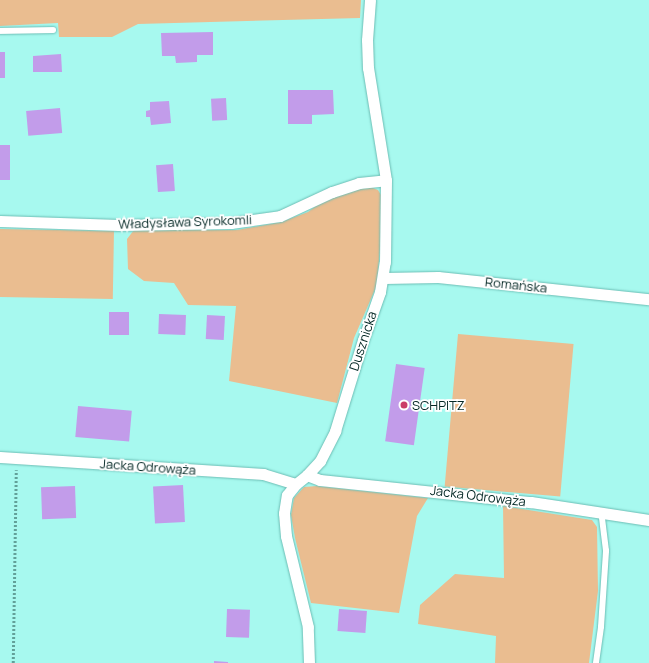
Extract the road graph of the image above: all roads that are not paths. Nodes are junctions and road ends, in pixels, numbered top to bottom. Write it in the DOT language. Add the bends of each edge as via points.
graph roads {
  1 [pos="370,0"];
  2 [pos="53,30"];
  3 [pos="0,32"];
  4 [pos="386,180"];
  5 [pos="0,221"];
  6 [pos="384,278"];
  7 [pos="649,299"];
  8 [pos="0,457"];
  9 [pos="307,475"];
  10 [pos="296,484"];
  11 [pos="601,513"];
  12 [pos="649,520"];
  13 [pos="309,663"];
  14 [pos="596,663"];
  1 -- 4 [label="street, Dusznicka" via="368,68"];
  2 -- 3 [label="lane"];
  4 -- 5 [label="street, Władysława Syrokomli" via="359,183 332,192 280,216 244,222 119,225"];
  4 -- 6 [label="street, Dusznicka"];
  6 -- 7 [label="street, Romańska" via="438,277"];
  6 -- 9 [label="street, Dusznicka" via="336,431 320,460"];
  8 -- 10 [label="street, Jacka Odrowąża" via="263,474"];
  9 -- 10 [label="street, Dusznicka"];
  9 -- 11 [label="street, Jacka Odrowąża" via="320,480 445,492"];
  10 -- 13 [label="street, Dusznicka" via="286,495 284,513 286,536 308,627"];
  11 -- 12 [label="street, Jacka Odrowąża"];
  11 -- 14 [label="lane" via="606,551"];
}
